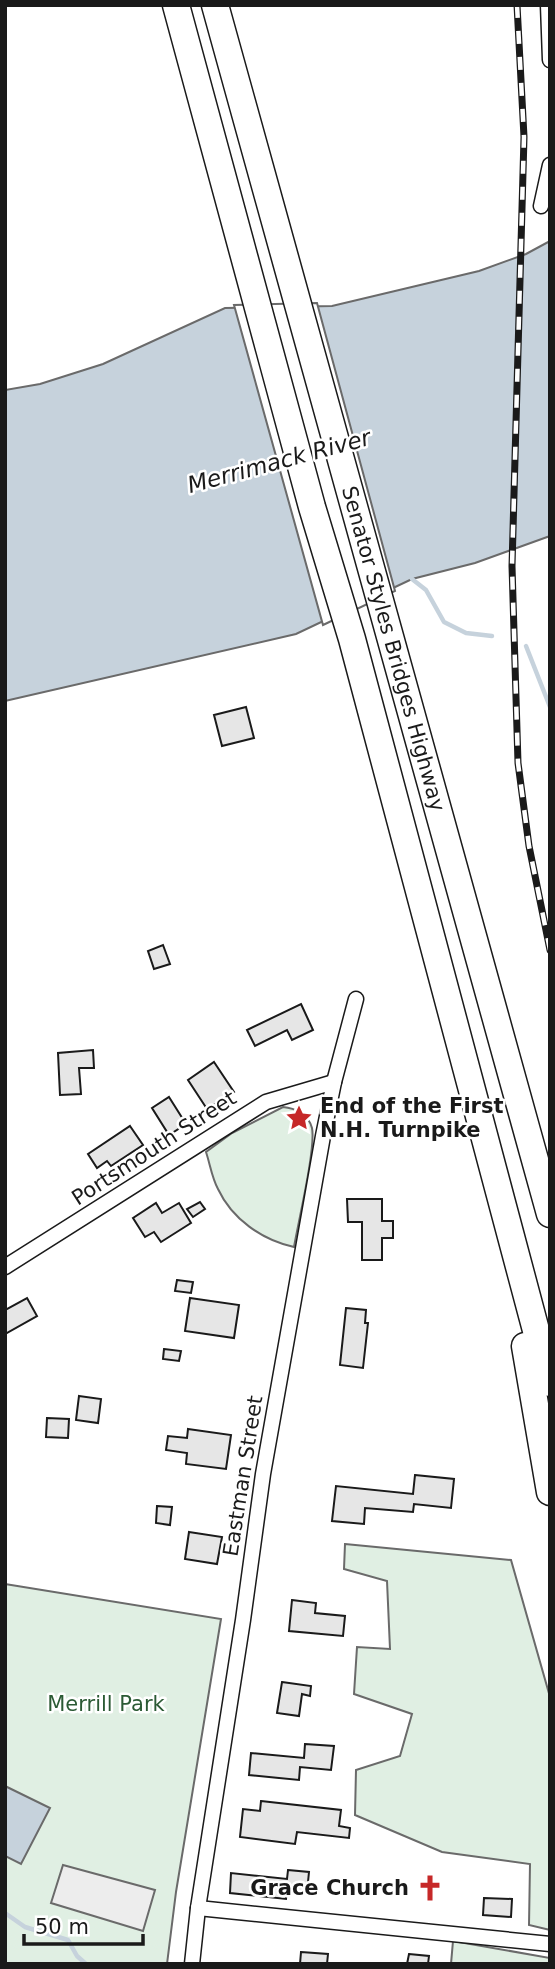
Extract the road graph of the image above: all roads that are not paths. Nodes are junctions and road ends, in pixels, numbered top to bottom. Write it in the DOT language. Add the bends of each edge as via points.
graph roads {
  1 [pos="176,5"];
  2 [pos="215,5"];
  3 [pos="548,5"];
  4 [pos="550,60"];
  5 [pos="550,165"];
  6 [pos="541,206"];
  7 [pos="356,999"];
  8 [pos="334,1082"];
  9 [pos="550,1214"];
  10 [pos="510,1240"];
  11 [pos="5,1267"];
  12 [pos="550,1383"];
  13 [pos="550,1492"];
  14 [pos="198,1908"];
  15 [pos="550,1944"];
  16 [pos="192,1964"];
  1 -- 10 [label="highway" via="352,639"];
  2 -- 9 [label="highway, Senator Styles Bridges Highway"];
  3 -- 4 [label="street"];
  5 -- 6 [label="street"];
  7 -- 8 [label="street, Eastman Street"];
  8 -- 11 [label="street, Portsmouth Street" via="266,1102"];
  8 -- 14 [label="street, Eastman Street" via="264,1465"];
  10 -- 12 [label="highway"];
  10 -- 13 [label="highway"];
  14 -- 15 [label="street"];
  14 -- 16 [label="street, Eastman Street"];
}
